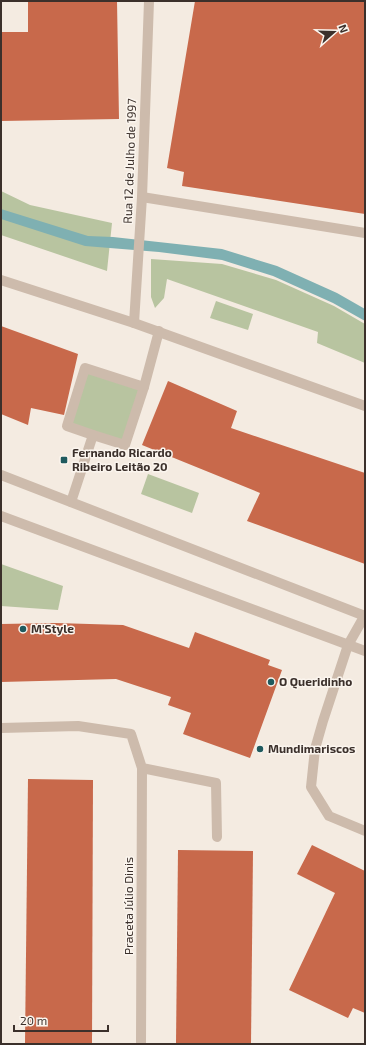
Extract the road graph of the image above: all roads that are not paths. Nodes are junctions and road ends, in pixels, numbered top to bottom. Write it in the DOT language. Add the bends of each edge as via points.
graph roads {
  1 [pos="149,1"];
  2 [pos="142,197"];
  3 [pos="365,233"];
  4 [pos="1,280"];
  5 [pos="134,323"];
  6 [pos="158,331"];
  7 [pos="144,387"];
  8 [pos="365,406"];
  9 [pos="93,435"];
  10 [pos="1,475"];
  11 [pos="71,502"];
  12 [pos="1,516"];
  13 [pos="365,615"];
  14 [pos="348,645"];
  15 [pos="365,651"];
  16 [pos="1,728"];
  17 [pos="142,768"];
  18 [pos="365,831"];
  19 [pos="217,837"];
  20 [pos="141,1044"];
  1 -- 2 [label="street, Rua 12 de Julho de 1997"];
  2 -- 3 [label="street"];
  2 -- 5 [label="street, Rua 12 de Julho de 1997"];
  4 -- 5 [label="street"];
  5 -- 6 [label="street"];
  6 -- 7 [label="street"];
  6 -- 8 [label="street"];
  7 -- 9 [label="street" via="125,445"];
  7 -- 9 [label="street" via="85,368 67,426"];
  9 -- 11 [label="street"];
  10 -- 11 [label="street"];
  11 -- 13 [label="street"];
  12 -- 14 [label="street"];
  13 -- 14 [label="street"];
  14 -- 15 [label="street"];
  14 -- 18 [label="street" via="322,721 315,750 312,787 329,816"];
  16 -- 17 [label="street, Praceta Júlio Dinis" via="78,726 131,734"];
  17 -- 19 [label="street" via="216,783"];
  17 -- 20 [label="street, Praceta Júlio Dinis"];
}
